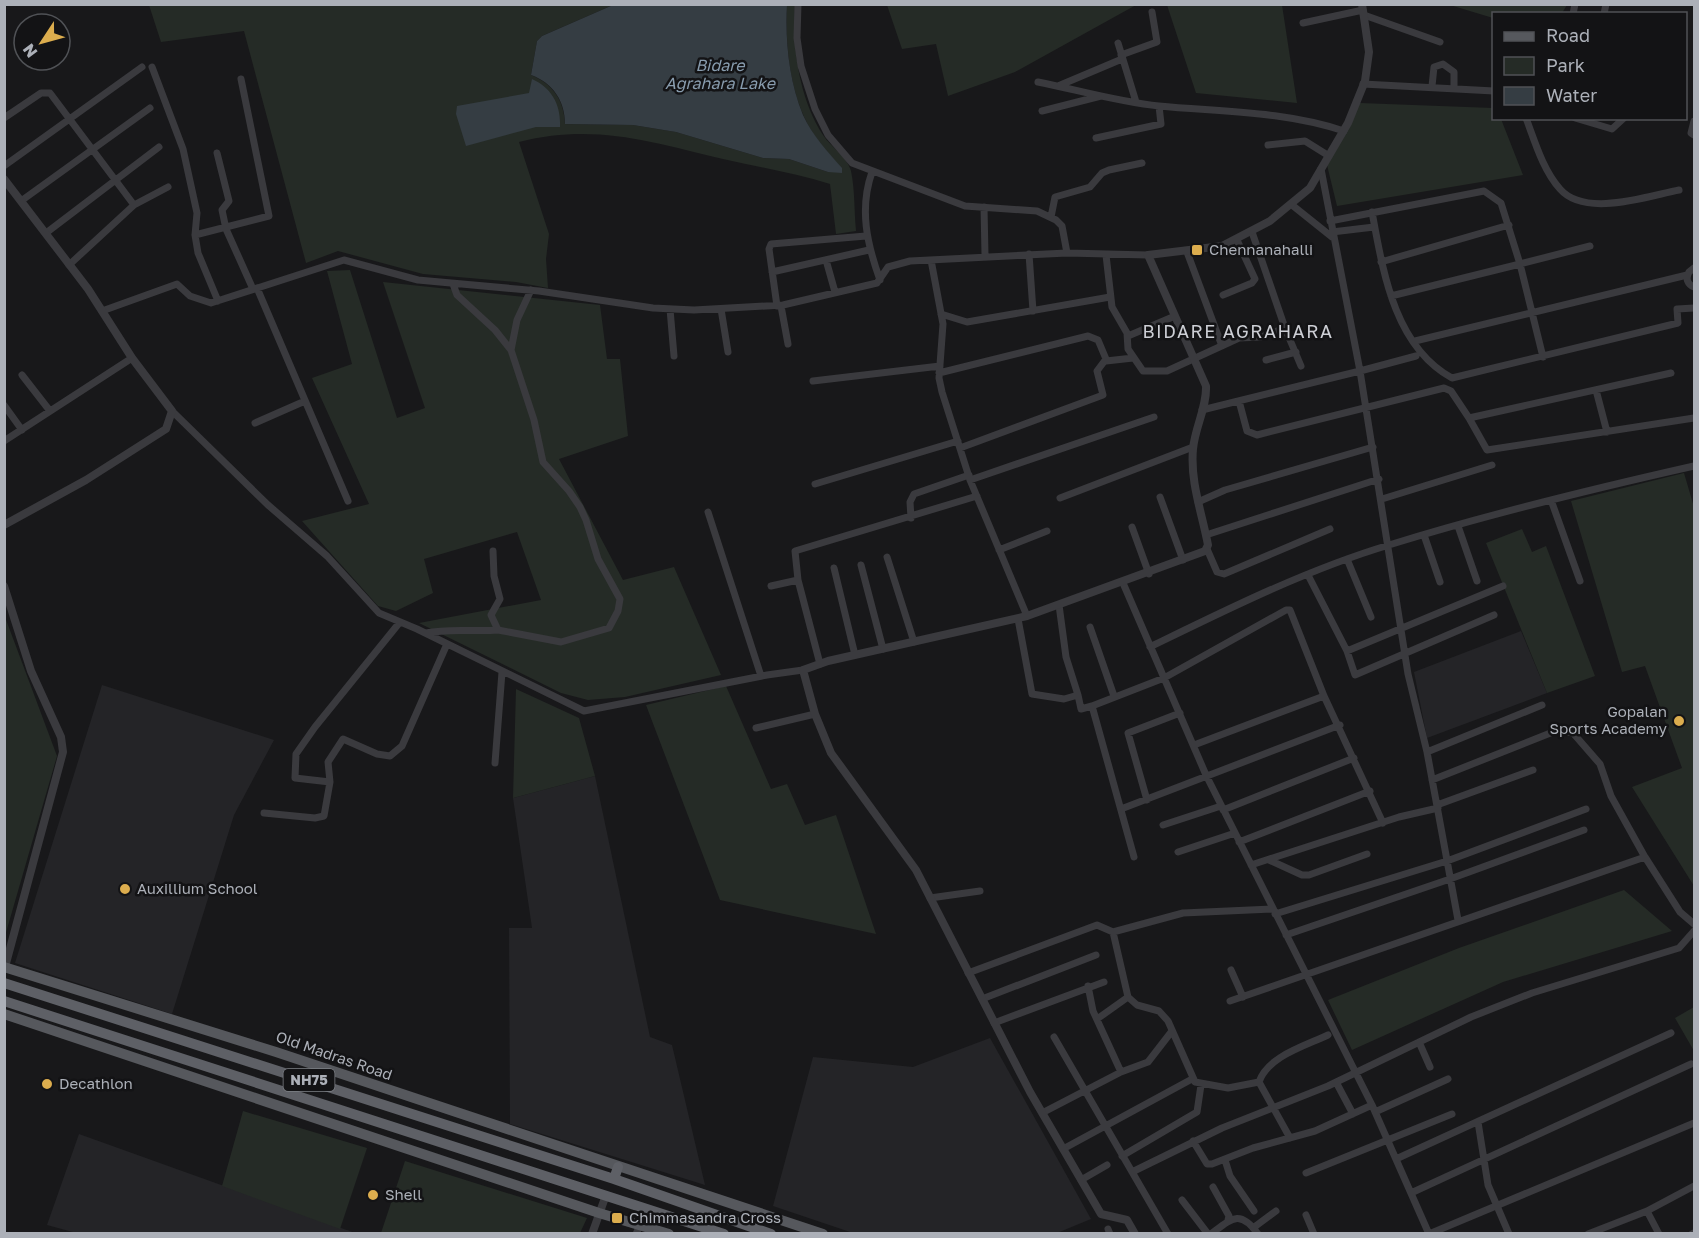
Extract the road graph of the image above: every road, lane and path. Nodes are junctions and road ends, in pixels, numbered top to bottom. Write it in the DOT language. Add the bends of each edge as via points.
graph roads {
  1 [pos="798,4"];
  2 [pos="1363,10"];
  3 [pos="1152,12"];
  4 [pos="1303,23"];
  5 [pos="1440,42"];
  6 [pos="1118,43"];
  7 [pos="1122,57"];
  8 [pos="142,67"];
  9 [pos="152,67"];
  10 [pos="240,79"];
  11 [pos="1038,82"];
  12 [pos="1363,84"];
  13 [pos="1058,86"];
  14 [pos="1432,86"];
  15 [pos="1454,88"];
  16 [pos="1492,91"];
  17 [pos="1105,95"];
  18 [pos="1136,102"];
  19 [pos="1159,106"];
  20 [pos="150,108"];
  21 [pos="1042,111"];
  22 [pos="4,118"];
  23 [pos="68,120"];
  24 [pos="1527,120"];
  25 [pos="1582,120"];
  26 [pos="1622,120"];
  27 [pos="1695,121"];
  28 [pos="1344,131"];
  29 [pos="1695,135"];
  30 [pos="1096,138"];
  31 [pos="1268,145"];
  32 [pos="159,147"];
  33 [pos="92,151"];
  34 [pos="217,153"];
  35 [pos="1329,156"];
  36 [pos="1142,163"];
  37 [pos="4,166"];
  38 [pos="1321,169"];
  39 [pos="872,172"];
  40 [pos="4,179"];
  41 [pos="115,180"];
  42 [pos="168,187"];
  43 [pos="1679,190"];
  44 [pos="21,201"];
  45 [pos="134,205"];
  46 [pos="1292,205"];
  47 [pos="984,207"];
  48 [pos="1372,212"];
  49 [pos="1051,217"];
  50 [pos="1330,221"];
  51 [pos="1509,225"];
  52 [pos="1374,227"];
  53 [pos="226,229"];
  54 [pos="1252,232"];
  55 [pos="45,233"];
  56 [pos="195,235"];
  57 [pos="1332,235"];
  58 [pos="866,236"];
  59 [pos="1237,240"];
  60 [pos="1590,246"];
  61 [pos="869,250"];
  62 [pos="1187,252"];
  63 [pos="1067,253"];
  64 [pos="1029,254"];
  65 [pos="985,255"];
  66 [pos="1106,255"];
  67 [pos="1148,255"];
  68 [pos="826,260"];
  69 [pos="931,260"];
  70 [pos="1381,262"];
  71 [pos="1520,264"];
  72 [pos="69,265"];
  73 [pos="1695,268"];
  74 [pos="772,272"];
  75 [pos="1687,275"];
  76 [pos="880,280"];
  77 [pos="453,284"];
  78 [pos="1695,287"];
  79 [pos="255,288"];
  80 [pos="531,290"];
  81 [pos="835,292"];
  82 [pos="1223,295"];
  83 [pos="1390,296"];
  84 [pos="1110,297"];
  85 [pos="218,301"];
  86 [pos="779,306"];
  87 [pos="1695,308"];
  88 [pos="670,309"];
  89 [pos="721,309"];
  90 [pos="102,311"];
  91 [pos="1033,311"];
  92 [pos="1532,313"];
  93 [pos="941,314"];
  94 [pos="1175,316"];
  95 [pos="1285,328"];
  96 [pos="1128,336"];
  97 [pos="1415,341"];
  98 [pos="788,344"];
  99 [pos="1222,346"];
  100 [pos="511,350"];
  101 [pos="728,352"];
  102 [pos="1296,352"];
  103 [pos="674,356"];
  104 [pos="1416,356"];
  105 [pos="1543,357"];
  106 [pos="132,358"];
  107 [pos="1133,358"];
  108 [pos="1195,360"];
  109 [pos="1266,360"];
  110 [pos="1106,361"];
  111 [pos="1301,366"];
  112 [pos="939,369"];
  113 [pos="1360,371"];
  114 [pos="1671,373"];
  115 [pos="22,375"];
  116 [pos="813,381"];
  117 [pos="1596,390"];
  118 [pos="305,400"];
  119 [pos="1239,401"];
  120 [pos="4,405"];
  121 [pos="1366,406"];
  122 [pos="1202,410"];
  123 [pos="50,411"];
  124 [pos="172,411"];
  125 [pos="1154,417"];
  126 [pos="1469,418"];
  127 [pos="1695,418"];
  128 [pos="255,423"];
  129 [pos="22,430"];
  130 [pos="1606,432"];
  131 [pos="4,441"];
  132 [pos="959,444"];
  133 [pos="1193,447"];
  134 [pos="1373,447"];
  135 [pos="1492,465"];
  136 [pos="1695,466"];
  137 [pos="970,477"];
  138 [pos="1379,479"];
  139 [pos="814,484"];
  140 [pos="977,496"];
  141 [pos="1160,497"];
  142 [pos="1060,498"];
  143 [pos="1382,499"];
  144 [pos="1551,500"];
  145 [pos="348,501"];
  146 [pos="1198,502"];
  147 [pos="708,512"];
  148 [pos="912,518"];
  149 [pos="4,525"];
  150 [pos="1458,526"];
  151 [pos="1132,527"];
  152 [pos="1330,529"];
  153 [pos="1047,531"];
  154 [pos="1206,535"];
  155 [pos="1424,535"];
  156 [pos="1389,545"];
  157 [pos="1207,549"];
  158 [pos="999,550"];
  159 [pos="493,551"];
  160 [pos="887,557"];
  161 [pos="1184,560"];
  162 [pos="1347,560"];
  163 [pos="861,565"];
  164 [pos="834,568"];
  165 [pos="1149,574"];
  166 [pos="1308,575"];
  167 [pos="798,580"];
  168 [pos="1477,581"];
  169 [pos="1580,581"];
  170 [pos="1440,582"];
  171 [pos="1123,583"];
  172 [pos="4,586"];
  173 [pos="771,586"];
  174 [pos="1503,586"];
  175 [pos="1059,605"];
  176 [pos="1494,615"];
  177 [pos="1027,616"];
  178 [pos="1371,617"];
  179 [pos="1018,619"];
  180 [pos="400,622"];
  181 [pos="1402,626"];
  182 [pos="1090,627"];
  183 [pos="498,630"];
  184 [pos="426,633"];
  185 [pos="914,642"];
  186 [pos="447,644"];
  187 [pos="1150,646"];
  188 [pos="883,649"];
  189 [pos="1347,651"];
  190 [pos="1405,654"];
  191 [pos="855,655"];
  192 [pos="820,664"];
  193 [pos="803,670"];
  194 [pos="502,672"];
  195 [pos="760,676"];
  196 [pos="1164,678"];
  197 [pos="1078,695"];
  198 [pos="1114,696"];
  199 [pos="1324,696"];
  200 [pos="1542,705"];
  201 [pos="1092,706"];
  202 [pos="1180,713"];
  203 [pos="815,714"];
  204 [pos="1340,725"];
  205 [pos="756,728"];
  206 [pos="1194,745"];
  207 [pos="1427,752"];
  208 [pos="1354,758"];
  209 [pos="495,763"];
  210 [pos="1533,770"];
  211 [pos="1206,775"];
  212 [pos="1432,780"];
  213 [pos="330,783"];
  214 [pos="1370,791"];
  215 [pos="1147,800"];
  216 [pos="1438,806"];
  217 [pos="1222,808"];
  218 [pos="1121,809"];
  219 [pos="1586,809"];
  220 [pos="264,813"];
  221 [pos="1383,823"];
  222 [pos="1163,825"];
  223 [pos="1584,830"];
  224 [pos="1234,833"];
  225 [pos="1239,842"];
  226 [pos="1178,852"];
  227 [pos="1367,854"];
  228 [pos="1134,857"];
  229 [pos="1269,860"];
  230 [pos="1447,861"];
  231 [pos="1647,861"];
  232 [pos="1251,866"];
  233 [pos="1450,879"];
  234 [pos="980,891"];
  235 [pos="930,898"];
  236 [pos="1274,911"];
  237 [pos="1458,920"];
  238 [pos="1695,924"];
  239 [pos="1695,931"];
  240 [pos="1113,932"];
  241 [pos="1286,934"];
  242 [pos="1096,955"];
  243 [pos="5,967"];
  244 [pos="1231,970"];
  245 [pos="968,972"];
  246 [pos="1306,975"];
  247 [pos="1104,982"];
  248 [pos="4,983"];
  249 [pos="1088,986"];
  250 [pos="1128,997"];
  251 [pos="1243,997"];
  252 [pos="982,999"];
  253 [pos="4,1001"];
  254 [pos="1230,1001"];
  255 [pos="4,1014"];
  256 [pos="1097,1019"];
  257 [pos="994,1023"];
  258 [pos="1172,1031"];
  259 [pos="1671,1033"];
  260 [pos="1328,1035"];
  261 [pos="1054,1037"];
  262 [pos="1419,1042"];
  263 [pos="1691,1064"];
  264 [pos="1430,1067"];
  265 [pos="1121,1072"];
  266 [pos="1355,1072"];
  267 [pos="1192,1079"];
  268 [pos="1448,1079"];
  269 [pos="1259,1082"];
  270 [pos="1336,1082"];
  271 [pos="1201,1085"];
  272 [pos="1085,1090"];
  273 [pos="1274,1109"];
  274 [pos="1374,1109"];
  275 [pos="1042,1113"];
  276 [pos="1353,1114"];
  277 [pos="1452,1114"];
  278 [pos="1478,1122"];
  279 [pos="1695,1123"];
  280 [pos="1105,1126"];
  281 [pos="1290,1138"];
  282 [pos="1387,1138"];
  283 [pos="1193,1141"];
  284 [pos="1063,1149"];
  285 [pos="1122,1156"];
  286 [pos="1396,1159"];
  287 [pos="1225,1160"];
  288 [pos="1482,1161"];
  289 [pos="1107,1165"];
  290 [pos="618,1167"];
  291 [pos="1132,1173"];
  292 [pos="1306,1173"];
  293 [pos="614,1179"];
  294 [pos="1081,1180"];
  295 [pos="1695,1186"];
  296 [pos="1213,1187"];
  297 [pos="1411,1193"];
  298 [pos="606,1195"];
  299 [pos="1182,1200"];
  300 [pos="1496,1205"];
  301 [pos="1254,1211"];
  302 [pos="1276,1211"];
  303 [pos="1647,1211"];
  304 [pos="598,1213"];
  305 [pos="1306,1215"];
  306 [pos="1228,1220"];
  307 [pos="638,1229"];
  308 [pos="1256,1231"];
  309 [pos="591,1233"];
  310 [pos="669,1233"];
  311 [pos="724,1233"];
  312 [pos="771,1233"];
  313 [pos="823,1233"];
  314 [pos="1135,1233"];
  315 [pos="1168,1233"];
  316 [pos="1210,1233"];
  317 [pos="1314,1233"];
  318 [pos="1429,1233"];
  319 [pos="1509,1233"];
  320 [pos="1588,1233"];
  321 [pos="1659,1233"];
  1 -- 39 [label="street" via="801,66 815,109 828,135 852,163"];
  2 -- 4 [label="street"];
  2 -- 5 [label="street"];
  2 -- 12 [label="street" via="1369,52"];
  3 -- 7 [label="street" via="1157,42"];
  6 -- 7 [label="street"];
  7 -- 13 [label="street"];
  7 -- 18 [label="street"];
  8 -- 23 [label="street"];
  9 -- 56 [label="street" via="183,149 197,213"];
  10 -- 53 [label="street" via="270,212 265,219"];
  11 -- 13 [label="street"];
  12 -- 14 [label="street"];
  12 -- 28 [label="street"];
  13 -- 17 [label="street"];
  14 -- 15 [label="street"];
  14 -- 15 [label="street" via="1434,67 1443,64 1454,72"];
  15 -- 16 [label="street"];
  17 -- 18 [label="street"];
  17 -- 21 [label="street"];
  18 -- 19 [label="street"];
  19 -- 28 [label="street" via="1312,120"];
  19 -- 30 [label="street" via="1161,124"];
  20 -- 33 [label="street"];
  22 -- 23 [label="street" via="45,91"];
  23 -- 33 [label="street"];
  23 -- 37 [label="street"];
  24 -- 43 [label="street" via="1550,175 1560,189 1577,201 1623,203"];
  25 -- 26 [label="street" via="1612,129"];
  27 -- 29 [label="street" via="1691,133"];
  28 -- 35 [label="street"];
  31 -- 35 [label="street" via="1305,141"];
  32 -- 41 [label="street"];
  33 -- 41 [label="street"];
  33 -- 44 [label="street"];
  34 -- 53 [label="street" via="229,201 222,210"];
  35 -- 38 [label="street"];
  36 -- 49 [label="street" via="1109,170 1090,187 1055,197"];
  38 -- 46 [label="street" via="1310,188"];
  38 -- 50 [label="street"];
  39 -- 47 [label="street" via="951,202"];
  39 -- 58 [label="street" via="866,190"];
  40 -- 44 [label="street"];
  41 -- 45 [label="street"];
  41 -- 55 [label="street"];
  42 -- 45 [label="street"];
  44 -- 55 [label="street"];
  45 -- 72 [label="street"];
  46 -- 54 [label="street"];
  46 -- 57 [label="street"];
  47 -- 49 [label="street" via="1037,211"];
  47 -- 65 [label="street"];
  48 -- 50 [label="street"];
  48 -- 51 [label="street" via="1484,191 1502,202"];
  48 -- 52 [label="street"];
  49 -- 63 [label="street" via="1062,226"];
  50 -- 57 [label="street"];
  51 -- 70 [label="street"];
  51 -- 71 [label="street"];
  52 -- 57 [label="street"];
  52 -- 70 [label="street"];
  53 -- 56 [label="street"];
  53 -- 79 [label="street"];
  54 -- 59 [label="street"];
  54 -- 95 [label="street"];
  55 -- 72 [label="street"];
  56 -- 85 [label="street" via="198,253"];
  57 -- 113 [label="street"];
  58 -- 61 [label="street"];
  58 -- 74 [label="street" via="771,244"];
  59 -- 62 [label="street"];
  59 -- 82 [label="street" via="1255,279"];
  60 -- 71 [label="street"];
  61 -- 68 [label="street"];
  61 -- 76 [label="street"];
  62 -- 67 [label="street"];
  62 -- 99 [label="street"];
  63 -- 64 [label="street"];
  63 -- 66 [label="street"];
  64 -- 65 [label="street"];
  64 -- 91 [label="street"];
  65 -- 69 [label="street"];
  66 -- 67 [label="street"];
  66 -- 84 [label="street"];
  67 -- 94 [label="street"];
  68 -- 74 [label="street"];
  68 -- 81 [label="street"];
  69 -- 76 [label="street" via="893,265"];
  69 -- 93 [label="street"];
  70 -- 83 [label="street"];
  71 -- 83 [label="street"];
  71 -- 92 [label="street"];
  72 -- 90 [label="street"];
  73 -- 75 [label="street"];
  74 -- 86 [label="street"];
  75 -- 78 [label="street" via="1687,281"];
  75 -- 92 [label="street"];
  76 -- 81 [label="street"];
  77 -- 79 [label="street" via="418,280 344,260"];
  77 -- 80 [label="street"];
  77 -- 100 [label="street" via="457,295"];
  79 -- 85 [label="street"];
  79 -- 118 [label="street"];
  80 -- 88 [label="street"];
  80 -- 100 [label="street" via="517,320"];
  81 -- 86 [label="street"];
  83 -- 97 [label="street" via="1398,318"];
  84 -- 91 [label="street"];
  84 -- 96 [label="street"];
  85 -- 90 [label="street" via="211,303 190,296 177,284"];
  86 -- 89 [label="street"];
  86 -- 98 [label="street"];
  87 -- 105 [label="street" via="1677,309 1677,323"];
  88 -- 89 [label="street"];
  88 -- 103 [label="street"];
  89 -- 101 [label="street"];
  90 -- 106 [label="street"];
  91 -- 93 [label="street" via="962,322"];
  92 -- 97 [label="street"];
  92 -- 105 [label="street"];
  93 -- 112 [label="street" via="944,334"];
  94 -- 96 [label="street"];
  94 -- 108 [label="street"];
  95 -- 99 [label="street" via="1262,337 1239,338"];
  95 -- 102 [label="street"];
  96 -- 107 [label="street"];
  97 -- 105 [label="street" via="1437,370 1452,378"];
  99 -- 108 [label="street"];
  100 -- 183 [label="street" via="543,462 580,507 598,559 620,600 609,628 561,642"];
  102 -- 109 [label="street"];
  102 -- 111 [label="street"];
  104 -- 113 [label="street"];
  106 -- 123 [label="street"];
  106 -- 124 [label="street"];
  107 -- 108 [label="street" via="1146,373 1167,371"];
  107 -- 110 [label="street"];
  108 -- 122 [label="street" via="1206,386"];
  110 -- 112 [label="street" via="1098,340 1088,336"];
  110 -- 132 [label="street" via="1097,371 1103,395"];
  112 -- 116 [label="street"];
  112 -- 132 [label="street" via="942,392"];
  113 -- 119 [label="street"];
  113 -- 121 [label="street"];
  114 -- 117 [label="street"];
  115 -- 123 [label="street"];
  117 -- 126 [label="street"];
  117 -- 130 [label="street"];
  118 -- 128 [label="street"];
  118 -- 145 [label="street"];
  119 -- 121 [label="street" via="1247,431 1257,435"];
  119 -- 122 [label="street"];
  120 -- 129 [label="street"];
  121 -- 126 [label="street" via="1444,388 1451,391"];
  121 -- 134 [label="street"];
  122 -- 133 [label="street"];
  123 -- 129 [label="street"];
  124 -- 149 [label="street" via="166,429 86,480"];
  124 -- 180 [label="street" via="268,505 327,556 379,613"];
  125 -- 137 [label="street"];
  126 -- 130 [label="street" via="1487,450"];
  127 -- 130 [label="street"];
  129 -- 131 [label="street"];
  132 -- 137 [label="street"];
  132 -- 139 [label="street"];
  133 -- 142 [label="street"];
  133 -- 146 [label="street"];
  134 -- 138 [label="street"];
  134 -- 146 [label="street"];
  135 -- 143 [label="street"];
  136 -- 144 [label="street"];
  137 -- 140 [label="street"];
  137 -- 148 [label="street" via="914,494 910,502"];
  138 -- 143 [label="street"];
  138 -- 154 [label="street"];
  140 -- 148 [label="street"];
  140 -- 158 [label="street"];
  141 -- 161 [label="street"];
  143 -- 156 [label="street"];
  144 -- 150 [label="street"];
  144 -- 169 [label="street"];
  146 -- 154 [label="street"];
  147 -- 195 [label="street"];
  148 -- 167 [label="street" via="798,549 794,553"];
  150 -- 155 [label="street"];
  150 -- 168 [label="street"];
  151 -- 165 [label="street"];
  152 -- 157 [label="street" via="1224,574 1217,572"];
  153 -- 158 [label="street"];
  154 -- 157 [label="street"];
  155 -- 156 [label="street"];
  155 -- 170 [label="street"];
  156 -- 162 [label="street"];
  156 -- 181 [label="street"];
  157 -- 161 [label="street"];
  158 -- 177 [label="street"];
  159 -- 183 [label="street" via="500,599 491,615"];
  160 -- 185 [label="street"];
  161 -- 165 [label="street"];
  162 -- 166 [label="street"];
  162 -- 178 [label="street"];
  163 -- 188 [label="street"];
  164 -- 191 [label="street"];
  165 -- 171 [label="street"];
  166 -- 187 [label="street"];
  166 -- 189 [label="street"];
  167 -- 173 [label="street"];
  167 -- 192 [label="street"];
  171 -- 175 [label="street"];
  171 -- 187 [label="street"];
  172 -- 243 [label="street" via="31,671 63,752"];
  174 -- 181 [label="street"];
  175 -- 177 [label="street"];
  175 -- 197 [label="street" via="1066,657"];
  176 -- 190 [label="street"];
  177 -- 179 [label="street"];
  179 -- 185 [label="street"];
  179 -- 197 [label="street" via="1032,694 1064,699"];
  180 -- 184 [label="street"];
  180 -- 213 [label="street" via="296,754 295,778"];
  181 -- 189 [label="street"];
  181 -- 190 [label="street"];
  182 -- 198 [label="street"];
  183 -- 184 [label="street"];
  184 -- 186 [label="street"];
  185 -- 188 [label="street"];
  186 -- 194 [label="street"];
  186 -- 213 [label="street" via="402,746 390,756 343,739 328,762"];
  187 -- 196 [label="street"];
  188 -- 191 [label="street"];
  189 -- 190 [label="street" via="1355,675"];
  190 -- 207 [label="street"];
  191 -- 192 [label="street"];
  192 -- 193 [label="street"];
  193 -- 195 [label="street"];
  193 -- 203 [label="street"];
  194 -- 195 [label="street" via="584,711"];
  194 -- 209 [label="street"];
  196 -- 198 [label="street"];
  196 -- 199 [label="street" via="1290,610"];
  196 -- 202 [label="street"];
  197 -- 201 [label="street" via="1081,709"];
  198 -- 201 [label="street"];
  199 -- 204 [label="street"];
  199 -- 206 [label="street"];
  200 -- 207 [label="street"];
  201 -- 218 [label="street"];
  202 -- 206 [label="street"];
  202 -- 215 [label="street" via="1128,733"];
  203 -- 205 [label="street"];
  203 -- 235 [label="street" via="831,753 905,853"];
  204 -- 208 [label="street"];
  204 -- 211 [label="street"];
  206 -- 211 [label="street"];
  207 -- 212 [label="street"];
  208 -- 214 [label="street"];
  208 -- 217 [label="street"];
  210 -- 216 [label="street"];
  211 -- 215 [label="street"];
  211 -- 217 [label="street"];
  212 -- 216 [label="street"];
  212 -- 231 [label="street" via="1558,730 1576,734 1600,764 1611,796"];
  213 -- 220 [label="street" via="324,816"];
  214 -- 221 [label="street"];
  214 -- 225 [label="street"];
  215 -- 218 [label="street"];
  216 -- 221 [label="street"];
  216 -- 230 [label="street"];
  217 -- 222 [label="street"];
  217 -- 224 [label="street"];
  218 -- 228 [label="street"];
  219 -- 230 [label="street"];
  221 -- 229 [label="street"];
  223 -- 233 [label="street"];
  224 -- 225 [label="street"];
  224 -- 226 [label="street"];
  225 -- 232 [label="street"];
  227 -- 229 [label="street" via="1309,876"];
  229 -- 232 [label="street"];
  230 -- 233 [label="street"];
  230 -- 236 [label="street"];
  231 -- 237 [label="street" via="1645,857"];
  231 -- 238 [label="street" via="1680,912"];
  232 -- 236 [label="street"];
  233 -- 237 [label="street"];
  233 -- 241 [label="street"];
  234 -- 235 [label="street"];
  235 -- 245 [label="street"];
  236 -- 240 [label="street" via="1183,914"];
  236 -- 241 [label="street"];
  237 -- 246 [label="street"];
  239 -- 262 [label="street" via="1679,948 1532,993"];
  240 -- 245 [label="street" via="1097,925"];
  240 -- 250 [label="street"];
  241 -- 246 [label="street"];
  242 -- 252 [label="street"];
  243 -- 290 [label="main road, Old Madras Road" via="276,1052"];
  244 -- 251 [label="street"];
  245 -- 252 [label="street"];
  246 -- 251 [label="street"];
  246 -- 266 [label="street"];
  247 -- 249 [label="street"];
  248 -- 293 [label="highway, Old Madras Road / NH75"];
  249 -- 256 [label="street"];
  249 -- 257 [label="street"];
  250 -- 256 [label="street"];
  250 -- 258 [label="street" via="1137,1005 1159,1011"];
  251 -- 254 [label="street"];
  252 -- 257 [label="street"];
  253 -- 298 [label="highway, NH75"];
  255 -- 304 [label="main road"];
  256 -- 265 [label="street"];
  257 -- 275 [label="street"];
  258 -- 265 [label="street" via="1148,1062"];
  258 -- 267 [label="street"];
  259 -- 278 [label="street"];
  260 -- 269 [label="street" via="1277,1060"];
  261 -- 272 [label="street"];
  262 -- 264 [label="street"];
  262 -- 266 [label="street"];
  263 -- 288 [label="street"];
  265 -- 272 [label="street"];
  266 -- 270 [label="street"];
  266 -- 274 [label="street"];
  267 -- 271 [label="street"];
  267 -- 280 [label="street"];
  268 -- 274 [label="street"];
  269 -- 271 [label="street" via="1228,1088"];
  269 -- 273 [label="street"];
  270 -- 273 [label="street"];
  270 -- 276 [label="street"];
  271 -- 285 [label="street" via="1197,1112"];
  272 -- 275 [label="street"];
  272 -- 280 [label="street"];
  273 -- 281 [label="street"];
  273 -- 283 [label="street"];
  274 -- 276 [label="street"];
  274 -- 282 [label="street"];
  275 -- 284 [label="street"];
  276 -- 281 [label="street"];
  277 -- 282 [label="street"];
  278 -- 286 [label="street"];
  278 -- 288 [label="street"];
  279 -- 300 [label="street"];
  280 -- 284 [label="street"];
  280 -- 285 [label="street"];
  281 -- 287 [label="street"];
  282 -- 286 [label="street"];
  282 -- 292 [label="street"];
  283 -- 287 [label="street" via="1207,1164"];
  283 -- 291 [label="street"];
  284 -- 294 [label="street"];
  285 -- 291 [label="street"];
  286 -- 297 [label="street"];
  287 -- 301 [label="street" via="1230,1176"];
  288 -- 297 [label="street"];
  288 -- 300 [label="street"];
  289 -- 294 [label="street"];
  290 -- 293 [label="highway"];
  290 -- 313 [label="main road, Old Madras Road"];
  291 -- 315 [label="street"];
  293 -- 312 [label="highway, NH75"];
  294 -- 314 [label="street" via="1103,1216 1127,1220"];
  295 -- 303 [label="street"];
  296 -- 306 [label="street"];
  297 -- 318 [label="street"];
  298 -- 304 [label="street"];
  298 -- 311 [label="highway, NH75"];
  299 -- 316 [label="street"];
  300 -- 318 [label="street"];
  300 -- 319 [label="street"];
  302 -- 308 [label="street"];
  303 -- 320 [label="street"];
  303 -- 321 [label="street"];
  304 -- 307 [label="main road"];
  304 -- 309 [label="street"];
  305 -- 317 [label="street"];
  306 -- 308 [label="street" via="1243,1218"];
  306 -- 316 [label="street"];
  307 -- 310 [label="main road"];
}
